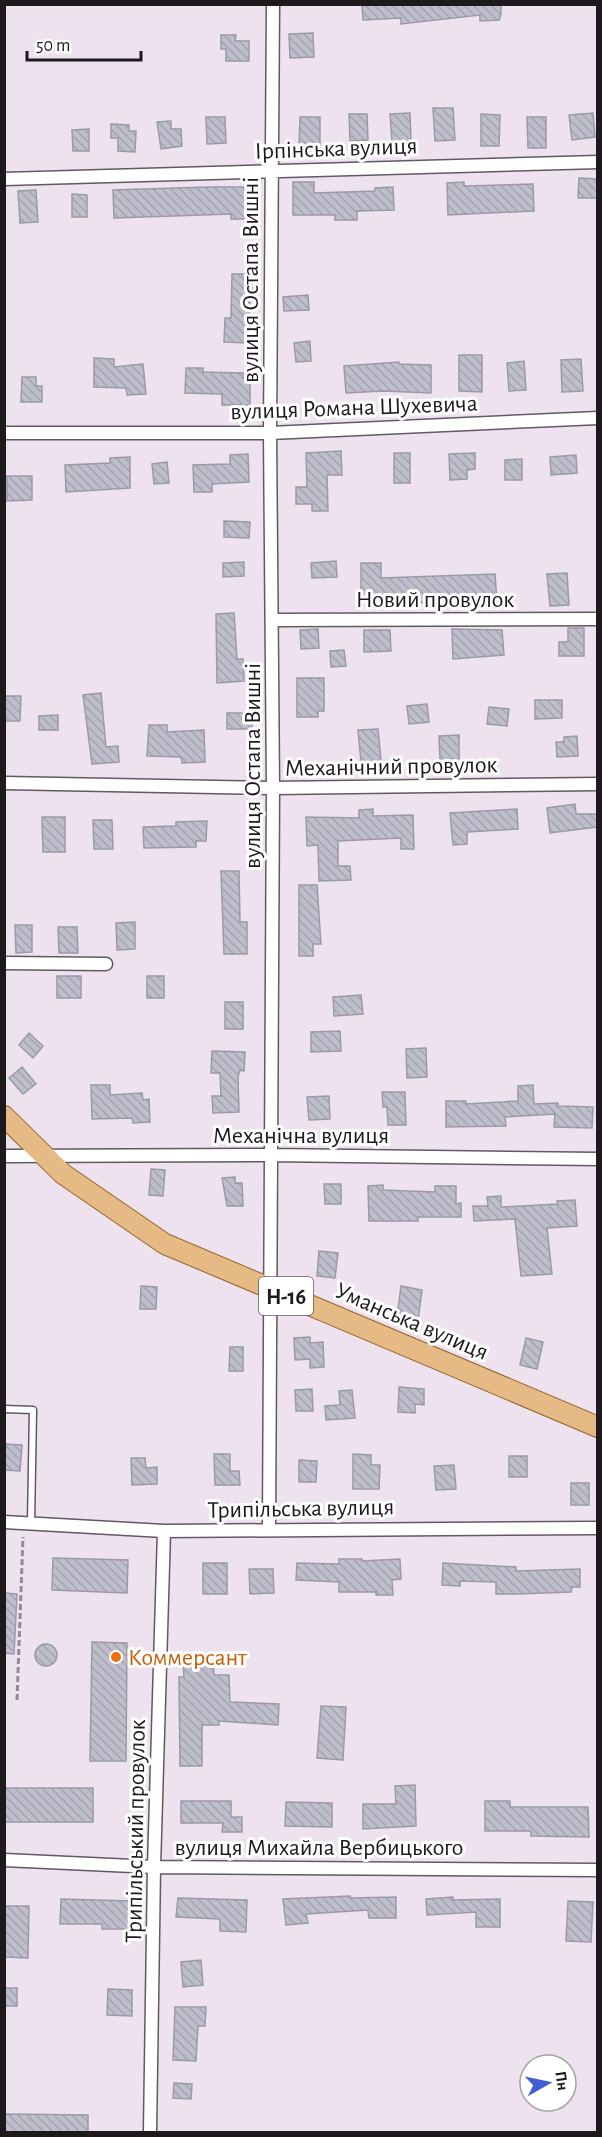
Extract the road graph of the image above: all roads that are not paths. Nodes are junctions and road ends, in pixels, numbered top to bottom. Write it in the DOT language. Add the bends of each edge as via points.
graph roads {
  1 [pos="273,4"];
  2 [pos="597,162"];
  3 [pos="271,171"];
  4 [pos="4,179"];
  5 [pos="597,417"];
  6 [pos="4,433"];
  7 [pos="270,433"];
  8 [pos="597,619"];
  9 [pos="273,620"];
  10 [pos="4,783"];
  11 [pos="597,784"];
  12 [pos="273,788"];
  13 [pos="4,963"];
  14 [pos="106,964"];
  15 [pos="4,1116"];
  16 [pos="41,1155"];
  17 [pos="271,1155"];
  18 [pos="4,1156"];
  19 [pos="597,1159"];
  20 [pos="270,1289"];
  21 [pos="4,1409"];
  22 [pos="597,1427"];
  23 [pos="4,1522"];
  24 [pos="31,1523"];
  25 [pos="269,1528"];
  26 [pos="597,1528"];
  27 [pos="164,1531"];
  28 [pos="4,1860"];
  29 [pos="154,1867"];
  30 [pos="597,1870"];
  31 [pos="150,2133"];
  1 -- 3 [label="street, вулиця Остапа Вишні"];
  2 -- 3 [label="street, Ірпінська вулиця"];
  3 -- 4 [label="street, Ірпінська вулиця"];
  3 -- 7 [label="street, вулиця Остапа Вишні"];
  5 -- 7 [label="street, вулиця Романа Шухевича"];
  6 -- 7 [label="street, вулиця Романа Шухевича"];
  7 -- 9 [label="street, вулиця Остапа Вишні"];
  8 -- 9 [label="street, Новий провулок"];
  9 -- 12 [label="street, вулиця Остапа Вишні"];
  10 -- 12 [label="street, Механічний провулок"];
  11 -- 12 [label="street, Механічний провулок"];
  12 -- 17 [label="street, вулиця Остапа Вишні"];
  13 -- 14 [label="street"];
  15 -- 16 [label="main road, Уманська вулиця / Н-16"];
  16 -- 17 [label="street, Механічна вулиця"];
  16 -- 18 [label="street, Механічна вулиця"];
  16 -- 20 [label="main road, Уманська вулиця / Н-16" via="165,1244"];
  17 -- 19 [label="street, Механічна вулиця"];
  17 -- 20 [label="street, вулиця Остапа Вишні"];
  20 -- 22 [label="main road, Уманська вулиця / Н-16"];
  20 -- 25 [label="street, вулиця Остапа Вишні"];
  21 -- 24 [label="lane" via="33,1410"];
  23 -- 24 [label="street, Трипільська вулиця"];
  24 -- 27 [label="street, Трипільська вулиця"];
  25 -- 26 [label="street, Трипільська вулиця"];
  25 -- 27 [label="street, Трипільська вулиця"];
  27 -- 29 [label="street, Трипільський провулок"];
  28 -- 29 [label="street, вулиця Михайла Вербицького"];
  29 -- 30 [label="street, вулиця Михайла Вербицького"];
  29 -- 31 [label="street, Трипільський провулок"];
}
